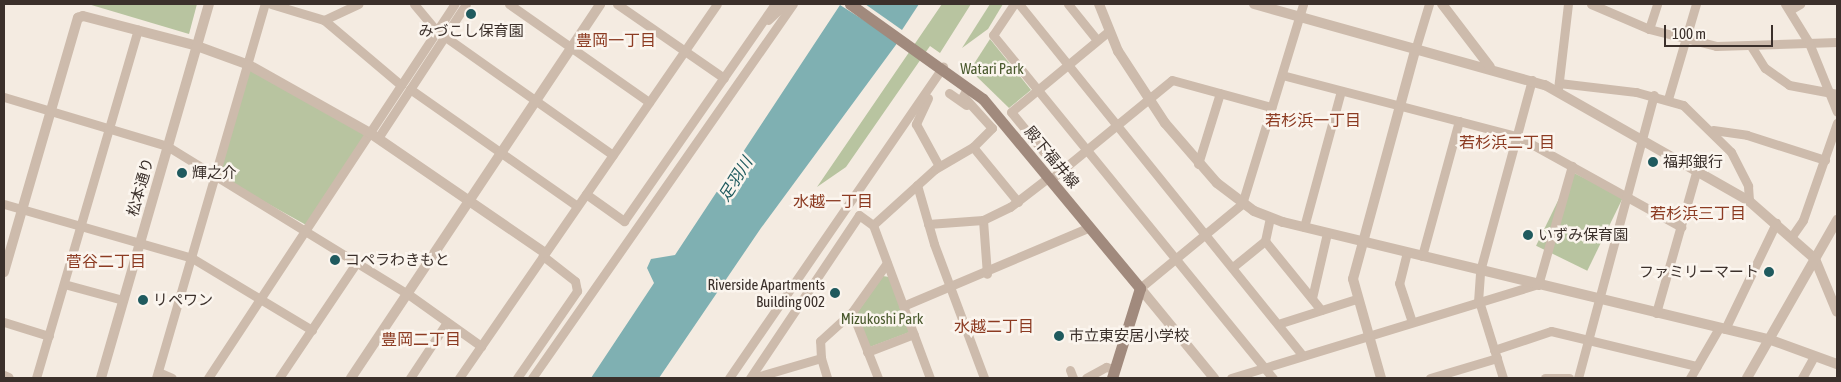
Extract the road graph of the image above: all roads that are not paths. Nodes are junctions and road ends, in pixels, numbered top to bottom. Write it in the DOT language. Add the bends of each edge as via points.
graph roads {
  1 [pos="209,4"];
  2 [pos="265,4"];
  3 [pos="271,4"];
  4 [pos="358,4"];
  5 [pos="414,4"];
  6 [pos="455,4"];
  7 [pos="466,4"];
  8 [pos="509,4"];
  9 [pos="600,4"];
  10 [pos="617,4"];
  11 [pos="717,4"];
  12 [pos="775,4"];
  13 [pos="786,4"];
  14 [pos="793,4"];
  15 [pos="850,4"];
  16 [pos="1014,4"];
  17 [pos="1019,4"];
  18 [pos="1068,4"];
  19 [pos="1099,4"];
  20 [pos="1254,4"];
  21 [pos="1303,4"];
  22 [pos="1429,4"];
  23 [pos="1442,4"];
  24 [pos="1568,4"];
  25 [pos="1591,4"];
  26 [pos="1657,4"];
  27 [pos="1696,4"];
  28 [pos="1800,4"];
  29 [pos="1787,7"];
  30 [pos="1299,18"];
  31 [pos="324,20"];
  32 [pos="760,26"];
  33 [pos="1649,29"];
  34 [pos="138,30"];
  35 [pos="1109,31"];
  36 [pos="441,33"];
  37 [pos="1097,40"];
  38 [pos="1686,40"];
  39 [pos="1837,42"];
  40 [pos="1809,43"];
  41 [pos="197,46"];
  42 [pos="1752,46"];
  43 [pos="571,47"];
  44 [pos="1416,47"];
  45 [pos="684,51"];
  46 [pos="1068,63"];
  47 [pos="249,65"];
  48 [pos="1490,66"];
  49 [pos="943,68"];
  50 [pos="1282,75"];
  51 [pos="724,78"];
  52 [pos="1532,80"];
  53 [pos="932,83"];
  54 [pos="968,86"];
  55 [pos="406,87"];
  56 [pos="1558,87"];
  57 [pos="1038,89"];
  58 [pos="1341,90"];
  59 [pos="949,93"];
  60 [pos="1220,93"];
  61 [pos="1834,94"];
  62 [pos="1654,95"];
  63 [pos="4,97"];
  64 [pos="1668,99"];
  65 [pos="1147,100"];
  66 [pos="535,101"];
  67 [pos="649,102"];
  68 [pos="1400,106"];
  69 [pos="1271,107"];
  70 [pos="51,112"];
  71 [pos="1837,112"];
  72 [pos="1459,121"];
  73 [pos="1118,124"];
  74 [pos="1837,124"];
  75 [pos="109,128"];
  76 [pos="1713,130"];
  77 [pos="990,131"];
  78 [pos="374,135"];
  79 [pos="1517,136"];
  80 [pos="1642,139"];
  81 [pos="167,146"];
  82 [pos="973,147"];
  83 [pos="1087,149"];
  84 [pos="501,154"];
  85 [pos="613,154"];
  86 [pos="1825,160"];
  87 [pos="1198,164"];
  88 [pos="939,166"];
  89 [pos="1572,166"];
  90 [pos="1698,169"];
  91 [pos="216,175"];
  92 [pos="1053,176"];
  93 [pos="917,185"];
  94 [pos="586,194"];
  95 [pos="1626,196"];
  96 [pos="469,200"];
  97 [pos="1749,201"];
  98 [pos="1018,202"];
  99 [pos="4,204"];
  100 [pos="1242,204"];
  101 [pos="577,206"];
  102 [pos="22,209"];
  103 [pos="1270,218"];
  104 [pos="983,220"];
  105 [pos="1837,220"];
  106 [pos="1776,223"];
  107 [pos="928,224"];
  108 [pos="872,225"];
  109 [pos="81,226"];
  110 [pos="1090,227"];
  111 [pos="1304,227"];
  112 [pos="1681,228"];
  113 [pos="306,229"];
  114 [pos="1328,233"];
  115 [pos="1208,234"];
  116 [pos="1792,236"];
  117 [pos="1265,241"];
  118 [pos="1362,241"];
  119 [pos="140,242"];
  120 [pos="1407,252"];
  121 [pos="544,255"];
  122 [pos="1422,256"];
  123 [pos="192,258"];
  124 [pos="1178,258"];
  125 [pos="1815,259"];
  126 [pos="357,262"];
  127 [pos="887,263"];
  128 [pos="1234,266"];
  129 [pos="1480,271"];
  130 [pos="4,272"];
  131 [pos="987,274"];
  132 [pos="64,284"];
  133 [pos="1537,285"];
  134 [pos="1140,288"];
  135 [pos="950,289"];
  136 [pos="408,294"];
  137 [pos="1312,298"];
  138 [pos="260,299"];
  139 [pos="1356,299"];
  140 [pos="1598,299"];
  141 [pos="124,300"];
  142 [pos="1478,302"];
  143 [pos="903,306"];
  144 [pos="1321,310"];
  145 [pos="852,312"];
  146 [pos="1837,312"];
  147 [pos="1656,313"];
  148 [pos="4,322"];
  149 [pos="447,322"];
  150 [pos="1412,322"];
  151 [pos="1281,323"];
  152 [pos="1722,329"];
  153 [pos="312,330"];
  154 [pos="914,334"];
  155 [pos="49,336"];
  156 [pos="1368,336"];
  157 [pos="1588,340"];
  158 [pos="1770,340"];
  159 [pos="481,346"];
  160 [pos="867,352"];
  161 [pos="1495,354"];
  162 [pos="1303,356"];
  163 [pos="1814,356"];
  164 [pos="821,358"];
  165 [pos="739,364"];
  166 [pos="1837,364"];
  167 [pos="1697,366"];
  168 [pos="1265,367"];
  169 [pos="1113,374"];
  170 [pos="157,375"];
  171 [pos="4,376"];
  172 [pos="1444,376"];
  173 [pos="980,377"];
  174 [pos="9,378"];
  175 [pos="36,378"];
  176 [pos="101,378"];
  177 [pos="172,378"];
  178 [pos="208,378"];
  179 [pos="279,378"];
  180 [pos="351,378"];
  181 [pos="410,378"];
  182 [pos="459,378"];
  183 [pos="517,378"];
  184 [pos="532,378"];
  185 [pos="729,378"];
  186 [pos="734,378"];
  187 [pos="752,378"];
  188 [pos="827,378"];
  189 [pos="878,378"];
  190 [pos="930,378"];
  191 [pos="1086,378"];
  192 [pos="1214,378"];
  193 [pos="1231,378"];
  194 [pos="1273,378"];
  195 [pos="1381,378"];
  196 [pos="1430,378"];
  197 [pos="1503,378"];
  198 [pos="1545,378"];
  199 [pos="1569,378"];
  200 [pos="1578,378"];
  201 [pos="1690,378"];
  202 [pos="1747,378"];
  203 [pos="1802,378"];
  1 -- 41 [label="street, 松本通り"];
  2 -- 47 [label="street"];
  3 -- 31 [label="street"];
  4 -- 31 [label="street"];
  5 -- 36 [label="street"];
  6 -- 36 [label="street"];
  7 -- 36 [label="street"];
  8 -- 43 [label="street"];
  9 -- 43 [label="street"];
  10 -- 45 [label="street"];
  11 -- 45 [label="street"];
  12 -- 32 [label="street"];
  13 -- 32 [label="street"];
  14 -- 184 [label="street"];
  15 -- 49 [label="main road, 殿下福井線"];
  16 -- 57 [label="street" via="993,35"];
  17 -- 46 [label="street"];
  18 -- 37 [label="street"];
  19 -- 35 [label="street"];
  20 -- 30 [label="street"];
  21 -- 30 [label="street"];
  22 -- 44 [label="street"];
  23 -- 48 [label="street"];
  24 -- 56 [label="street"];
  25 -- 33 [label="street"];
  26 -- 33 [label="street"];
  27 -- 38 [label="street"];
  28 -- 29 [label="street"];
  29 -- 40 [label="street"];
  30 -- 44 [label="street"];
  30 -- 50 [label="street"];
  31 -- 55 [label="street"];
  32 -- 51 [label="street"];
  33 -- 38 [label="street"];
  34 -- 41 [label="street"];
  34 -- 70 [label="street" via="78,18"];
  34 -- 75 [label="street"];
  35 -- 37 [label="street"];
  35 -- 65 [label="street"];
  36 -- 55 [label="street"];
  36 -- 66 [label="street"];
  37 -- 46 [label="street"];
  38 -- 42 [label="street" via="1734,48"];
  38 -- 64 [label="street"];
  39 -- 40 [label="street"];
  40 -- 42 [label="street"];
  40 -- 61 [label="street"];
  41 -- 47 [label="street"];
  41 -- 81 [label="street, 松本通り"];
  42 -- 61 [label="street" via="1766,68 1781,80"];
  43 -- 66 [label="street"];
  43 -- 67 [label="street"];
  44 -- 48 [label="street"];
  44 -- 68 [label="street"];
  45 -- 51 [label="street"];
  45 -- 67 [label="street"];
  46 -- 57 [label="street"];
  46 -- 73 [label="street"];
  47 -- 78 [label="street"];
  47 -- 91 [label="street"];
  48 -- 52 [label="street"];
  49 -- 53 [label="street"];
  49 -- 54 [label="main road, 殿下福井線"];
  50 -- 58 [label="street"];
  50 -- 69 [label="street"];
  51 -- 94 [label="street" via="624,221"];
  52 -- 56 [label="street"];
  52 -- 79 [label="street"];
  53 -- 88 [label="street" via="916,124"];
  53 -- 165 [label="street"];
  54 -- 77 [label="street" via="963,95 991,124"];
  54 -- 92 [label="main road, 殿下福井線"];
  55 -- 78 [label="street"];
  55 -- 84 [label="street"];
  56 -- 62 [label="street"];
  56 -- 80 [label="street"];
  57 -- 83 [label="street"];
  57 -- 92 [label="street" via="1010,112"];
  58 -- 68 [label="street"];
  58 -- 111 [label="street"];
  59 -- 77 [label="street"];
  60 -- 65 [label="street" via="1172,80"];
  60 -- 69 [label="street"];
  60 -- 87 [label="street"];
  61 -- 71 [label="street"];
  62 -- 64 [label="street"];
  62 -- 80 [label="street"];
  63 -- 70 [label="street"];
  64 -- 76 [label="street" via="1696,114"];
  65 -- 73 [label="street"];
  65 -- 87 [label="street"];
  66 -- 84 [label="street"];
  66 -- 85 [label="street"];
  67 -- 85 [label="street"];
  68 -- 72 [label="street"];
  68 -- 118 [label="street"];
  69 -- 100 [label="street"];
  70 -- 75 [label="street"];
  70 -- 102 [label="street"];
  72 -- 79 [label="street"];
  72 -- 122 [label="street"];
  73 -- 83 [label="street"];
  73 -- 115 [label="street"];
  74 -- 86 [label="street"];
  75 -- 81 [label="street"];
  75 -- 109 [label="street"];
  76 -- 86 [label="street" via="1747,135"];
  76 -- 97 [label="street" via="1731,152 1748,186"];
  77 -- 82 [label="street"];
  78 -- 96 [label="street"];
  78 -- 113 [label="street"];
  79 -- 89 [label="street"];
  79 -- 129 [label="street"];
  80 -- 90 [label="street"];
  80 -- 95 [label="street"];
  81 -- 91 [label="street"];
  81 -- 119 [label="street, 松本通り"];
  82 -- 88 [label="street"];
  82 -- 98 [label="street"];
  83 -- 92 [label="street"];
  83 -- 124 [label="street"];
  84 -- 96 [label="street"];
  84 -- 101 [label="street"];
  85 -- 94 [label="street"];
  86 -- 116 [label="street" via="1803,220"];
  87 -- 100 [label="street"];
  88 -- 93 [label="street"];
  89 -- 95 [label="street"];
  89 -- 133 [label="street"];
  90 -- 97 [label="street"];
  90 -- 112 [label="street"];
  91 -- 113 [label="street"];
  91 -- 123 [label="street"];
  92 -- 98 [label="street"];
  92 -- 110 [label="main road, 殿下福井線"];
  93 -- 107 [label="street"];
  93 -- 108 [label="street"];
  94 -- 101 [label="street"];
  95 -- 112 [label="street"];
  95 -- 140 [label="street"];
  96 -- 121 [label="street"];
  96 -- 136 [label="street"];
  97 -- 106 [label="street"];
  98 -- 104 [label="street"];
  99 -- 102 [label="street"];
  100 -- 103 [label="street"];
  100 -- 115 [label="street"];
  101 -- 121 [label="street"];
  102 -- 109 [label="street"];
  102 -- 130 [label="street"];
  103 -- 111 [label="street"];
  103 -- 117 [label="street"];
  104 -- 107 [label="street"];
  104 -- 131 [label="street"];
  105 -- 125 [label="street"];
  106 -- 116 [label="street"];
  106 -- 152 [label="street"];
  107 -- 135 [label="street"];
  108 -- 127 [label="street"];
  108 -- 187 [label="street" via="859,215"];
  109 -- 119 [label="street"];
  109 -- 132 [label="street"];
  110 -- 131 [label="street"];
  110 -- 134 [label="main road, 殿下福井線"];
  111 -- 114 [label="street"];
  112 -- 147 [label="street"];
  113 -- 126 [label="street"];
  113 -- 138 [label="street"];
  114 -- 118 [label="street"];
  114 -- 137 [label="street"];
  115 -- 124 [label="street"];
  115 -- 128 [label="street"];
  116 -- 125 [label="street"];
  117 -- 128 [label="street"];
  117 -- 137 [label="street"];
  118 -- 120 [label="street"];
  118 -- 139 [label="street" via="1353,279"];
  119 -- 123 [label="street"];
  119 -- 141 [label="street, 松本通り"];
  120 -- 122 [label="street"];
  120 -- 150 [label="street" via="1399,283"];
  121 -- 159 [label="street"];
  121 -- 183 [label="street" via="575,281 577,291"];
  122 -- 129 [label="street"];
  123 -- 138 [label="street"];
  123 -- 170 [label="street"];
  124 -- 134 [label="street"];
  124 -- 168 [label="street"];
  125 -- 146 [label="street"];
  125 -- 158 [label="street"];
  126 -- 136 [label="street"];
  126 -- 153 [label="street"];
  127 -- 143 [label="street"];
  127 -- 145 [label="street"];
  128 -- 151 [label="street"];
  129 -- 133 [label="street"];
  129 -- 142 [label="street"];
  131 -- 135 [label="street"];
  132 -- 141 [label="street"];
  132 -- 155 [label="street"];
  133 -- 140 [label="street"];
  133 -- 142 [label="street"];
  134 -- 169 [label="main road"];
  134 -- 192 [label="street"];
  135 -- 143 [label="street"];
  135 -- 173 [label="street"];
  136 -- 149 [label="street"];
  136 -- 180 [label="street"];
  137 -- 144 [label="street"];
  138 -- 153 [label="street"];
  138 -- 178 [label="street"];
  139 -- 144 [label="street"];
  139 -- 156 [label="street"];
  140 -- 147 [label="street"];
  140 -- 157 [label="street"];
  141 -- 176 [label="street, 松本通り"];
  142 -- 150 [label="street"];
  142 -- 161 [label="street"];
  143 -- 154 [label="street"];
  144 -- 151 [label="street"];
  145 -- 160 [label="street"];
  145 -- 164 [label="street" via="820,342"];
  147 -- 152 [label="street"];
  148 -- 155 [label="street"];
  149 -- 159 [label="street"];
  149 -- 181 [label="street"];
  150 -- 156 [label="street"];
  151 -- 162 [label="street"];
  152 -- 158 [label="street"];
  152 -- 167 [label="street"];
  153 -- 179 [label="street"];
  154 -- 160 [label="street"];
  154 -- 190 [label="street"];
  155 -- 175 [label="street"];
  156 -- 162 [label="street"];
  156 -- 195 [label="street"];
  157 -- 161 [label="street" via="1551,331"];
  157 -- 167 [label="street"];
  157 -- 200 [label="street"];
  158 -- 163 [label="street"];
  158 -- 202 [label="street"];
  159 -- 182 [label="street"];
  160 -- 189 [label="street"];
  161 -- 172 [label="street"];
  161 -- 197 [label="street"];
  162 -- 168 [label="street"];
  163 -- 166 [label="street"];
  163 -- 203 [label="street"];
  164 -- 187 [label="street"];
  164 -- 188 [label="street"];
  165 -- 185 [label="street"];
  165 -- 186 [label="street"];
  167 -- 201 [label="street"];
  168 -- 193 [label="street"];
  168 -- 194 [label="street"];
  169 -- 191 [label="street" via="1106,367"];
  170 -- 177 [label="street"];
  171 -- 174 [label="street"];
  172 -- 196 [label="street"];
  198 -- 199 [label="street"];
}
